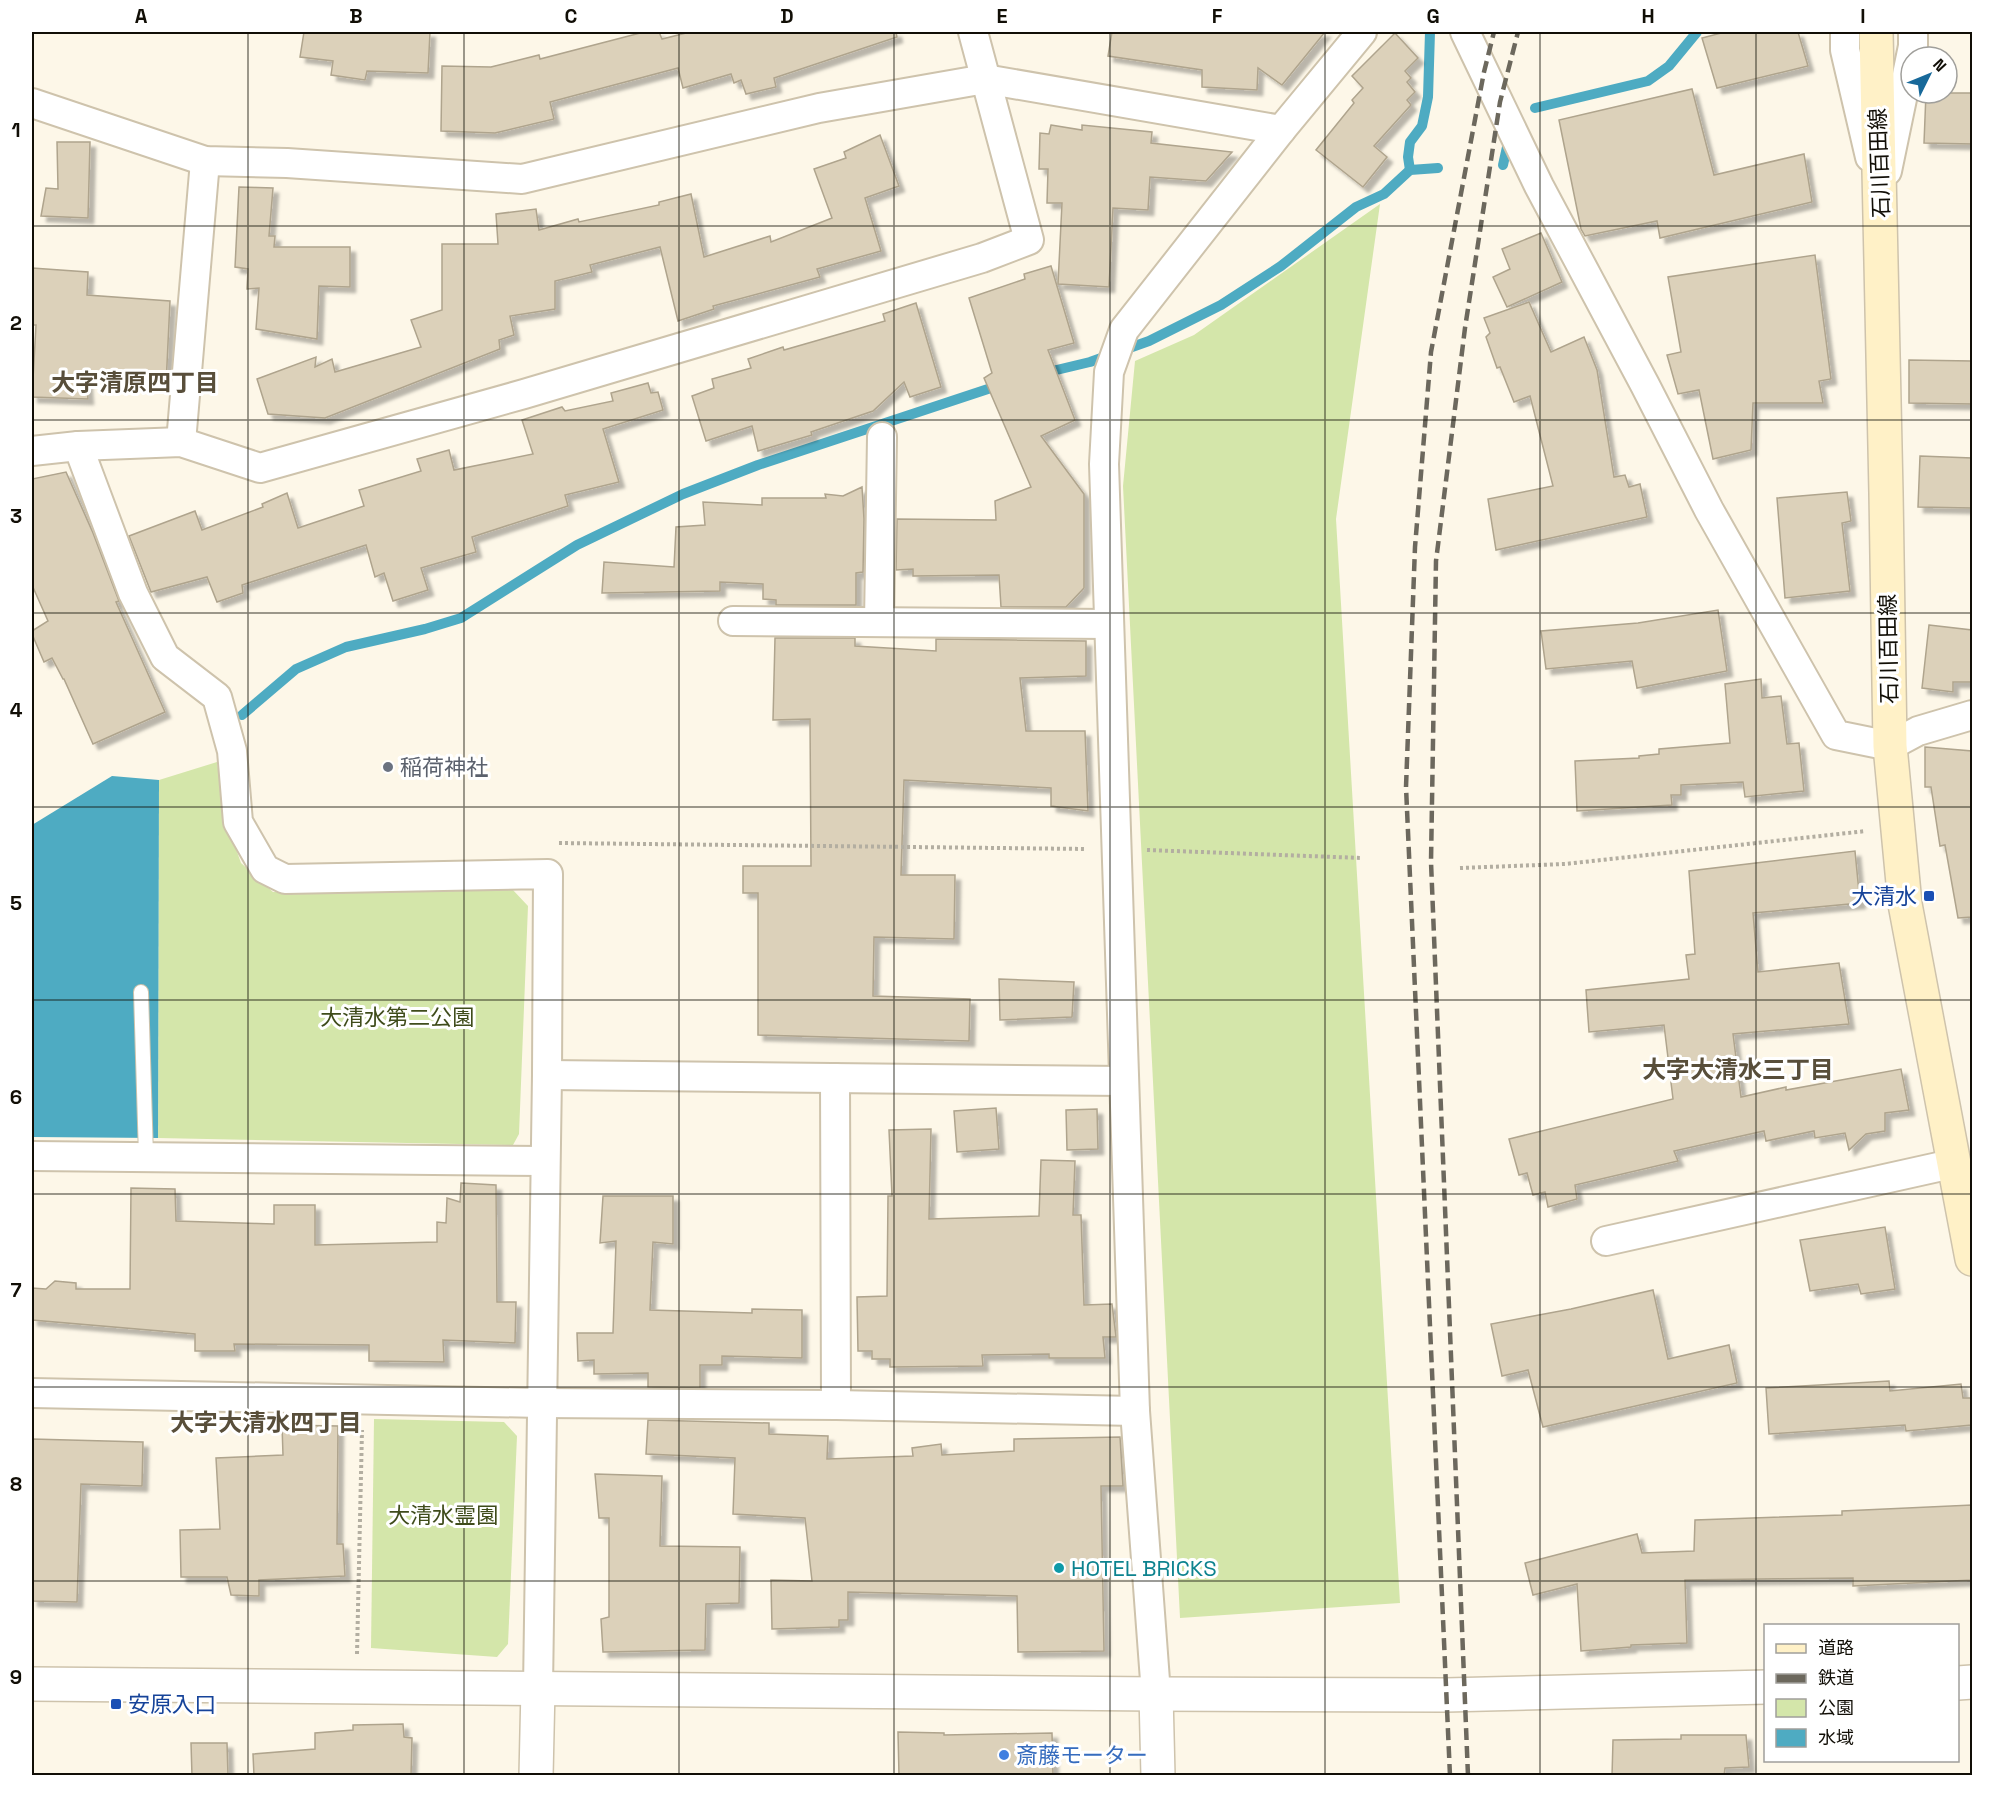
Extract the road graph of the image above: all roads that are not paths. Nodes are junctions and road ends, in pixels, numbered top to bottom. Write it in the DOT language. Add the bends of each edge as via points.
graph roads {
  1 [pos="973,32"];
  2 [pos="1362,32"];
  3 [pos="1465,32"];
  4 [pos="1845,32"];
  5 [pos="1876,32"];
  6 [pos="1913,32"];
  7 [pos="985,79"];
  8 [pos="32,103"];
  9 [pos="1281,130"];
  10 [pos="205,161"];
  11 [pos="1880,200"];
  12 [pos="882,437"];
  13 [pos="181,442"];
  14 [pos="78,446"];
  15 [pos="32,451"];
  16 [pos="733,621"];
  17 [pos="879,622"];
  18 [pos="1108,624"];
  19 [pos="1972,715"];
  20 [pos="1890,746"];
  21 [pos="141,992"];
  22 [pos="547,1076"];
  23 [pos="835,1078"];
  24 [pos="1124,1081"];
  25 [pos="32,1156"];
  26 [pos="146,1156"];
  27 [pos="544,1161"];
  28 [pos="1956,1162"];
  29 [pos="1606,1241"];
  30 [pos="1972,1259"];
  31 [pos="32,1393"];
  32 [pos="541,1403"];
  33 [pos="836,1405"];
  34 [pos="1135,1411"];
  35 [pos="32,1684"];
  36 [pos="1764,1687"];
  37 [pos="538,1688"];
  38 [pos="1156,1694"];
  39 [pos="536,1776"];
  40 [pos="1158,1776"];
  1 -- 7 [label="street"];
  2 -- 9 [label="street"];
  3 -- 20 [label="street" via="1539,186 1708,510 1836,735"];
  4 -- 11 [label="street" via="1845,50"];
  5 -- 11 [label="main road, 石川百田線"];
  6 -- 11 [label="street"];
  7 -- 9 [label="street"];
  7 -- 10 [label="street" via="819,108 522,179"];
  7 -- 13 [label="street" via="1029,240 982,258 524,394 260,468"];
  8 -- 10 [label="street"];
  9 -- 18 [label="street" via="1124,330 1109,372 1104,464"];
  10 -- 13 [label="street"];
  11 -- 20 [label="main road, 石川百田線"];
  12 -- 17 [label="street"];
  13 -- 14 [label="street"];
  14 -- 15 [label="street"];
  14 -- 22 [label="street" via="133,593 165,657 217,697 232,751 238,822 265,869 285,879 548,874"];
  16 -- 17 [label="street"];
  17 -- 18 [label="street"];
  18 -- 24 [label="street"];
  19 -- 20 [label="street" via="1918,731"];
  20 -- 28 [label="main road, 石川百田線" via="1905,904"];
  21 -- 26 [label="lane"];
  22 -- 23 [label="street"];
  22 -- 27 [label="street"];
  23 -- 24 [label="street"];
  23 -- 33 [label="street"];
  24 -- 34 [label="street"];
  25 -- 26 [label="street"];
  26 -- 27 [label="street"];
  27 -- 32 [label="street"];
  28 -- 29 [label="street"];
  28 -- 30 [label="main road, 石川百田線"];
  31 -- 32 [label="street"];
  32 -- 33 [label="street"];
  32 -- 37 [label="street"];
  33 -- 34 [label="street"];
  34 -- 38 [label="street"];
  35 -- 37 [label="street"];
  36 -- 38 [label="street" via="1446,1695"];
  37 -- 38 [label="street"];
  37 -- 39 [label="street"];
  38 -- 40 [label="street"];
}
